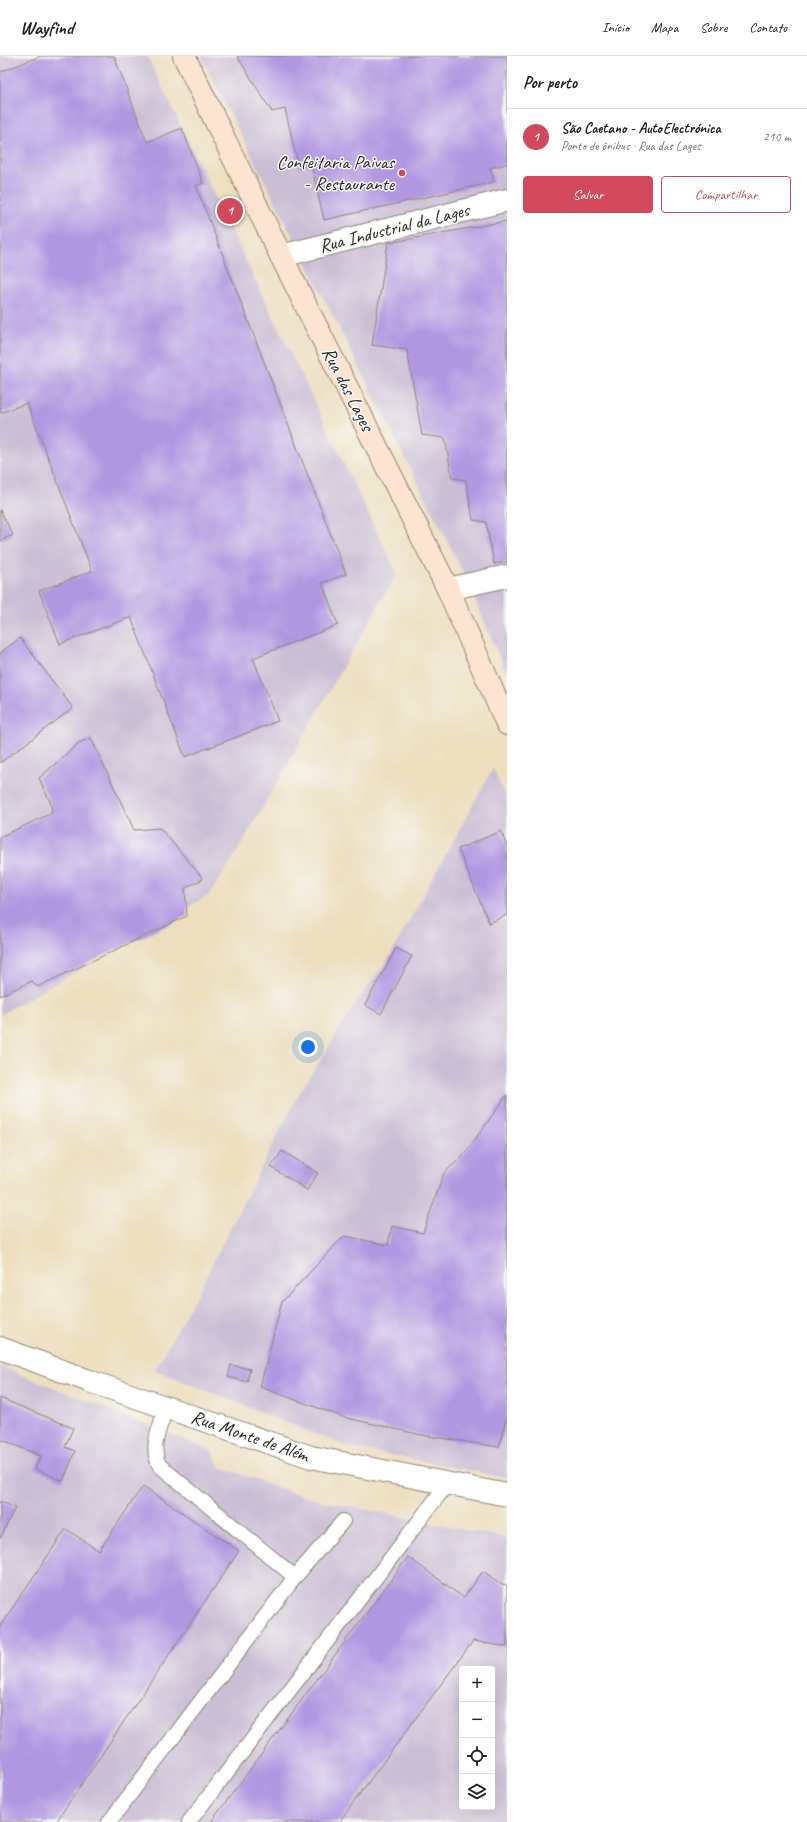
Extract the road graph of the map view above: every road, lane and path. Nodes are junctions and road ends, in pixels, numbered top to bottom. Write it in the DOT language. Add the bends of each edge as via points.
graph roads {
  1 [pos="184,56"];
  2 [pos="507,200"];
  3 [pos="281,256"];
  4 [pos="507,576"];
  5 [pos="448,589"];
  6 [pos="507,724"];
  7 [pos="0,1348"];
  8 [pos="166,1408"];
  9 [pos="448,1483"];
  10 [pos="507,1495"];
  11 [pos="343,1521"];
  12 [pos="295,1577"];
  13 [pos="108,1822"];
  14 [pos="189,1822"];
  1 -- 3 [label="main road, Rua das Lages"];
  2 -- 3 [label="street, Rua Industrial da Lages"];
  3 -- 5 [label="main road, Rua das Lages"];
  4 -- 5 [label="street"];
  5 -- 6 [label="main road, Rua das Lages"];
  7 -- 8 [label="street, Rua Monte de Além"];
  8 -- 9 [label="street, Rua Monte de Além" via="311,1457"];
  8 -- 12 [label="lane" via="154,1446 155,1457 160,1466"];
  9 -- 10 [label="street, Rua Monte de Além"];
  9 -- 14 [label="lane"];
  11 -- 12 [label="lane"];
  12 -- 13 [label="lane"];
}
